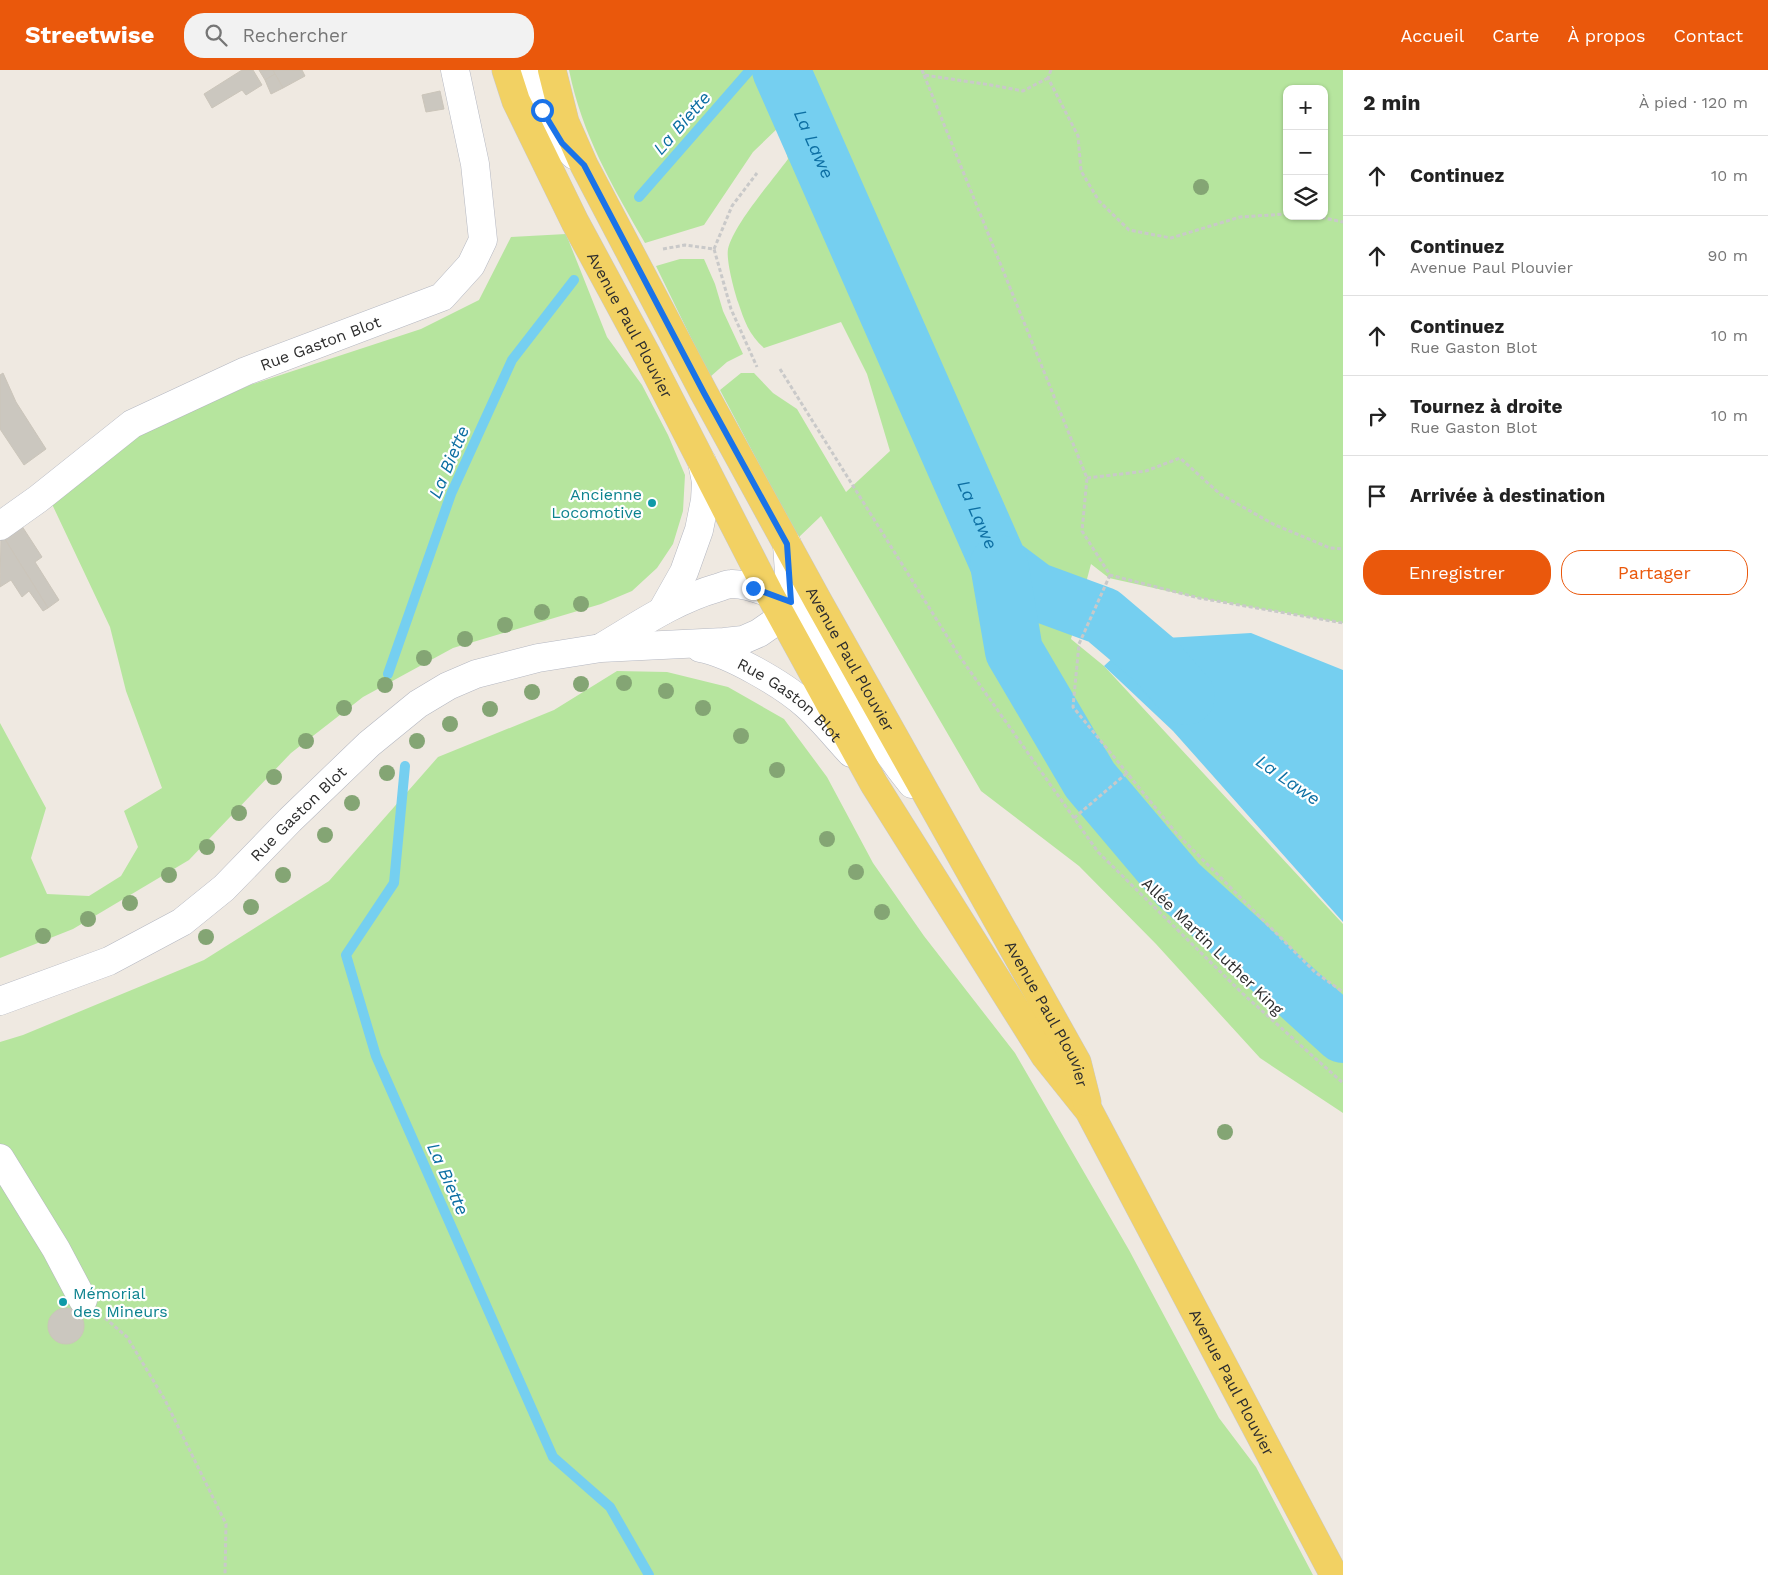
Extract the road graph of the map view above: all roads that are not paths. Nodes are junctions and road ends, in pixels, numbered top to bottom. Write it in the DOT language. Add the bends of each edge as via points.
graph roads {
  1 [pos="455,70"];
  2 [pos="499,70"];
  3 [pos="506,70"];
  4 [pos="532,70"];
  5 [pos="552,70"];
  6 [pos="516,101"];
  7 [pos="584,165"];
  8 [pos="702,462"];
  9 [pos="0,526"];
  10 [pos="787,544"];
  11 [pos="781,604"];
  12 [pos="662,612"];
  13 [pos="684,645"];
  14 [pos="601,648"];
  15 [pos="874,784"];
  16 [pos="936,812"];
  17 [pos="0,1001"];
  18 [pos="1089,1111"];
  19 [pos="0,1158"];
  20 [pos="83,1300"];
  21 [pos="1334,1575"];
  1 -- 9 [label="street, Rue Gaston Blot" via="475,164 483,240 471,265 442,296 246,371 132,424 38,500"];
  2 -- 6 [label="street"];
  3 -- 6 [label="main road, Avenue Paul Plouvier"];
  4 -- 7 [label="street" via="542,110 562,143"];
  5 -- 7 [label="main road, Avenue Paul Plouvier" via="565,122"];
  6 -- 8 [label="main road, Avenue Paul Plouvier"];
  7 -- 10 [label="main road, Avenue Paul Plouvier"];
  8 -- 11 [label="main road, Avenue Paul Plouvier"];
  8 -- 12 [label="street" via="706,482 699,530 684,572"];
  10 -- 11 [label="street"];
  10 -- 16 [label="main road, Avenue Paul Plouvier"];
  11 -- 12 [label="street, Rue Gaston Blot" via="732,584 696,594"];
  11 -- 13 [label="street, Rue Gaston Blot" via="759,633 743,640"];
  11 -- 15 [label="main road, Avenue Paul Plouvier"];
  11 -- 16 [label="street" via="806,616 888,754"];
  12 -- 14 [label="street, Rue Gaston Blot"];
  13 -- 14 [label="street, Rue Gaston Blot"];
  13 -- 15 [label="street, Rue Gaston Blot" via="713,650 736,661 805,704 851,753"];
  14 -- 17 [label="street, Rue Gaston Blot" via="484,671 425,699 369,744 224,888 182,922 109,961"];
  15 -- 18 [label="main road, Avenue Paul Plouvier" via="1045,1056"];
  16 -- 18 [label="main road, Avenue Paul Plouvier" via="1077,1062"];
  18 -- 21 [label="main road, Avenue Paul Plouvier"];
  19 -- 20 [label="street"];
}
